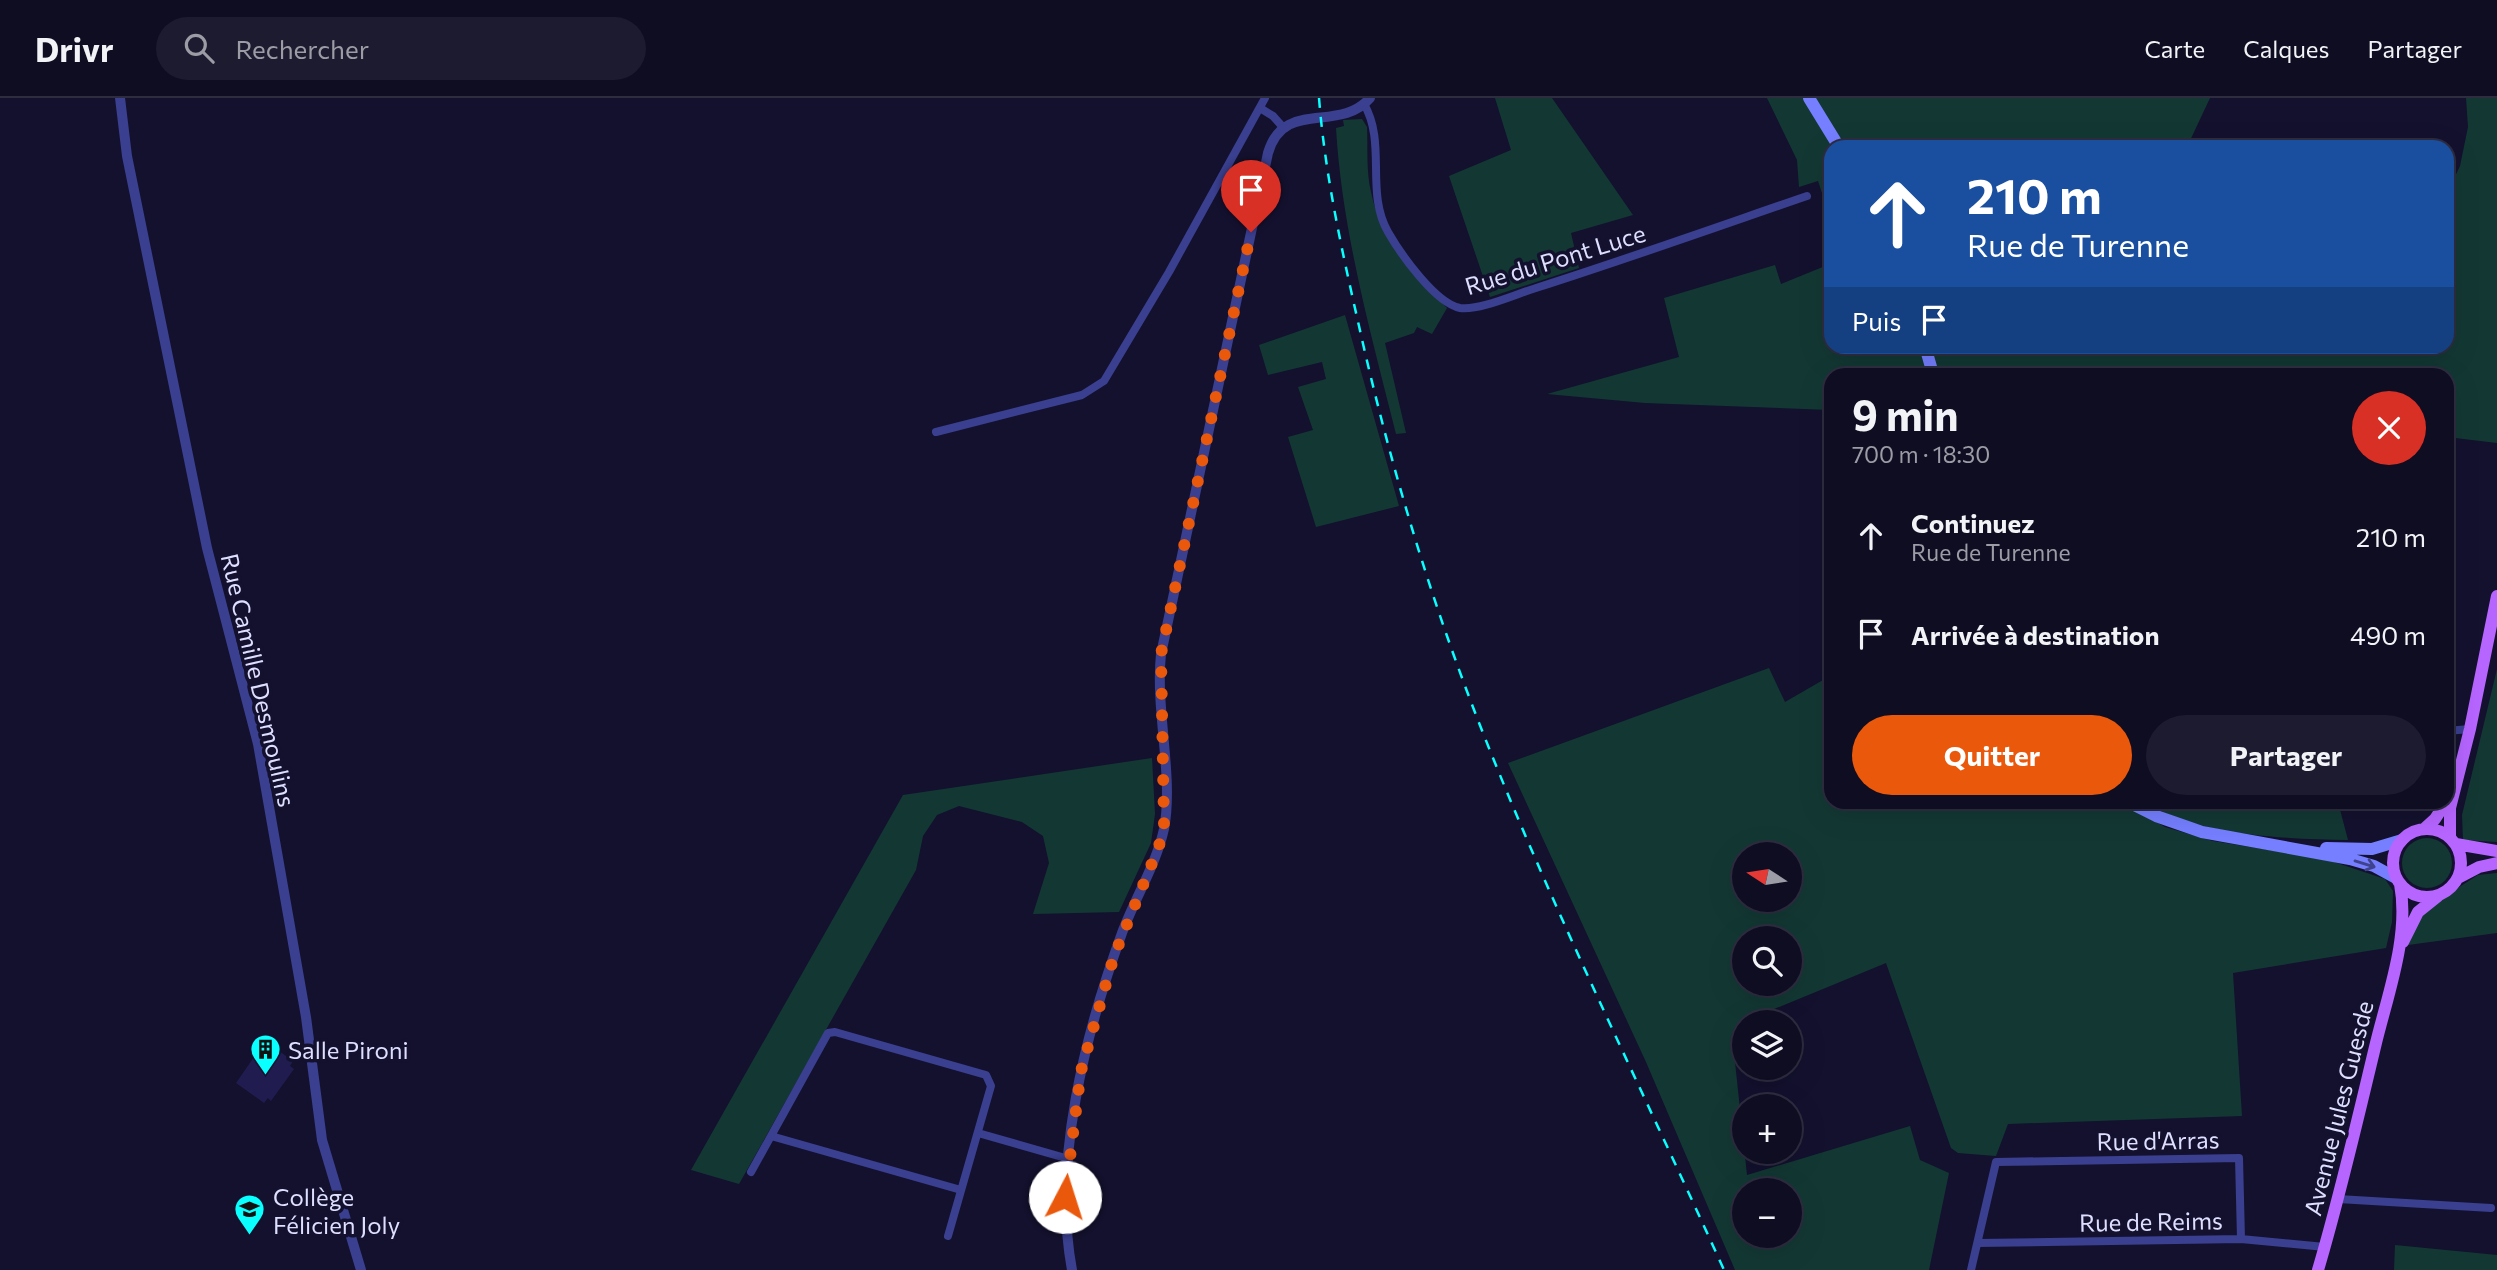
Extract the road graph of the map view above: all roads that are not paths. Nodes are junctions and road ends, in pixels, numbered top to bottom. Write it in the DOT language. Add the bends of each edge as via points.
graph roads {
  1 [pos="123,98"];
  2 [pos="1265,98"];
  3 [pos="1810,98"];
  4 [pos="1367,101"];
  5 [pos="1260,108"];
  6 [pos="1281,125"];
  7 [pos="1835,140"];
  8 [pos="1807,196"];
  9 [pos="936,432"];
  10 [pos="2497,596"];
  11 [pos="2470,729"];
  12 [pos="2454,730"];
  13 [pos="2458,773"];
  14 [pos="2454,782"];
  15 [pos="2454,790"];
  16 [pos="2142,809"];
  17 [pos="2441,809"];
  18 [pos="2450,809"];
  19 [pos="2424,829"];
  20 [pos="2402,840"];
  21 [pos="2453,841"];
  22 [pos="2282,846"];
  23 [pos="2497,851"];
  24 [pos="2497,863"];
  25 [pos="2458,878"];
  26 [pos="2398,881"];
  27 [pos="2439,895"];
  28 [pos="2397,955"];
  29 [pos="978,1133"];
  30 [pos="771,1136"];
  31 [pos="1069,1159"];
  32 [pos="751,1172"];
  33 [pos="961,1189"];
  34 [pos="2338,1199"];
  35 [pos="2491,1208"];
  36 [pos="948,1236"];
  37 [pos="2241,1239"];
  38 [pos="1978,1243"];
  39 [pos="2325,1247"];
  40 [pos="361,1270"];
  41 [pos="1072,1270"];
  42 [pos="1971,1270"];
  43 [pos="2318,1270"];
  1 -- 40 [label="street, Rue Camille Desmoulins" via="127,156 207,548 258,744 306,1017 322,1140"];
  2 -- 5 [label="street"];
  3 -- 7 [label="main road"];
  4 -- 6 [label="street" via="1350,110 1295,118"];
  4 -- 8 [label="street, Rue du Pont Luce" via="1376,198 1384,224 1421,278 1459,308 1558,281"];
  5 -- 6 [label="street"];
  5 -- 9 [label="street" via="1104,381 1082,395"];
  6 -- 31 [label="street" via="1266,160 1165,635 1160,681 1166,818 1114,956 1081,1071"];
  10 -- 11 [label="main road"];
  11 -- 12 [label="street"];
  11 -- 13 [label="main road"];
  13 -- 14 [label="main road"];
  13 -- 15 [label="main road"];
  16 -- 22 [label="main road" via="2190,829"];
  17 -- 19 [label="main road"];
  18 -- 21 [label="main road"];
  19 -- 20 [label="main road"];
  19 -- 21 [label="main road" via="2438,830"];
  20 -- 22 [label="main road" via="2372,849"];
  20 -- 26 [label="main road" via="2393,861"];
  21 -- 23 [label="main road"];
  21 -- 25 [label="main road" via="2462,861"];
  22 -- 26 [label="main road, one-way" via="2368,864"];
  24 -- 25 [label="main road"];
  25 -- 27 [label="main road"];
  26 -- 27 [label="main road" via="2420,897"];
  26 -- 28 [label="main road" via="2402,907"];
  27 -- 28 [label="main road" via="2418,912"];
  28 -- 34 [label="main road, Avenue Jules Guesde"];
  29 -- 30 [label="street" via="991,1086 986,1075 831,1032"];
  29 -- 31 [label="street"];
  29 -- 33 [label="street"];
  30 -- 32 [label="street"];
  30 -- 33 [label="street"];
  31 -- 41 [label="street" via="1065,1217"];
  33 -- 36 [label="street"];
  34 -- 35 [label="street"];
  34 -- 39 [label="main road, Avenue Jules Guesde"];
  37 -- 38 [label="street, Rue de Reims"];
  37 -- 38 [label="street, Rue d'Arras" via="2239,1158 1996,1162"];
  37 -- 39 [label="street, Rue de Reims"];
  38 -- 42 [label="street"];
  39 -- 43 [label="main road, Avenue Jules Guesde"];
}
